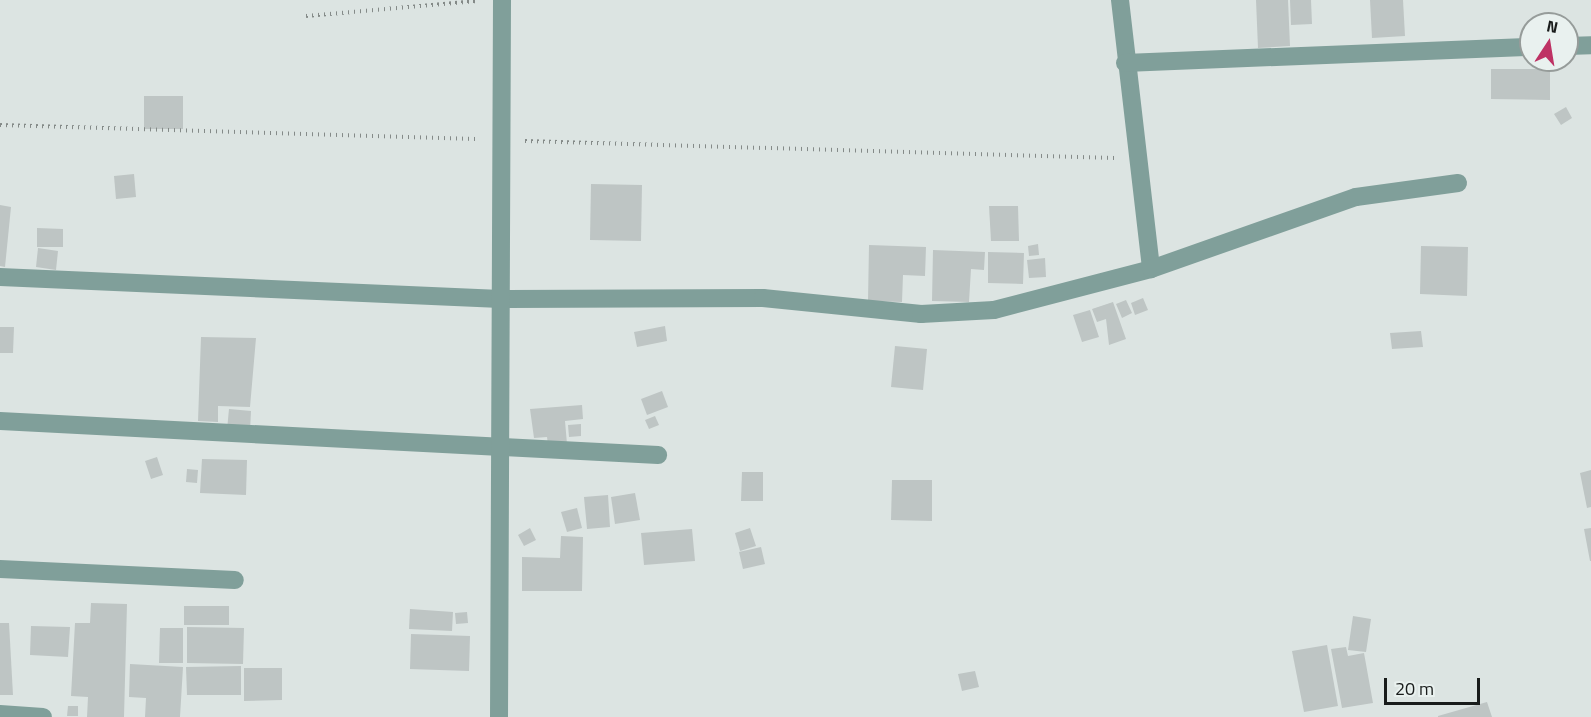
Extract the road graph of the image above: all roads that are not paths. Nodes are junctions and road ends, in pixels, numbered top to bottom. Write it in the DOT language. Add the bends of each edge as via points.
graph roads {
  1 [pos="502,0"];
  2 [pos="1120,0"];
  3 [pos="1519,47"];
  4 [pos="1125,63"];
  5 [pos="1458,183"];
  6 [pos="1151,268"];
  7 [pos="0,277"];
  8 [pos="501,299"];
  9 [pos="0,421"];
  10 [pos="499,447"];
  11 [pos="658,455"];
  12 [pos="0,569"];
  13 [pos="235,580"];
  14 [pos="0,714"];
  15 [pos="43,717"];
  16 [pos="499,717"];
  1 -- 8 [label="street"];
  2 -- 4 [label="street"];
  3 -- 4 [label="street"];
  4 -- 6 [label="street"];
  5 -- 6 [label="street" via="1356,196"];
  6 -- 8 [label="street" via="994,310 921,314 764,298"];
  7 -- 8 [label="street"];
  8 -- 10 [label="street"];
  9 -- 10 [label="street"];
  10 -- 11 [label="street"];
  10 -- 16 [label="street"];
  12 -- 13 [label="street"];
  14 -- 15 [label="street"];
}
